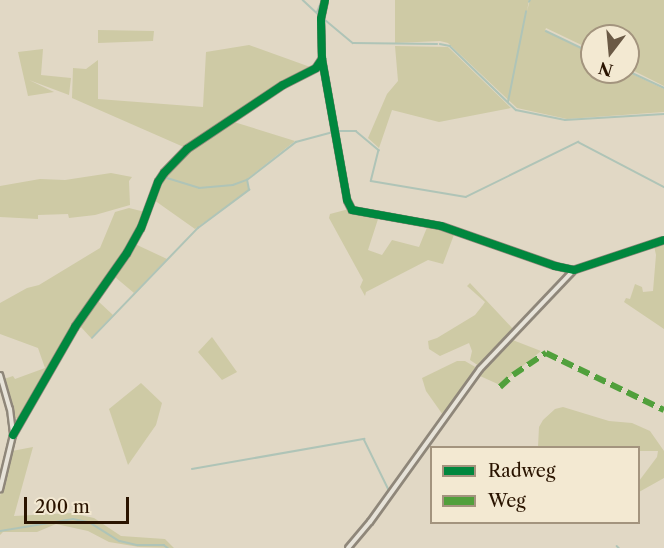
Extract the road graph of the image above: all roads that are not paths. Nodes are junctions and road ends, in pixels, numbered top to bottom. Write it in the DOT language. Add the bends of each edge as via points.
graph roads {
  1 [pos="325,0"];
  2 [pos="322,59"];
  3 [pos="316,68"];
  4 [pos="326,72"];
  5 [pos="664,240"];
  6 [pos="574,270"];
  7 [pos="0,375"];
  8 [pos="13,423"];
  9 [pos="20,424"];
  10 [pos="13,435"];
  11 [pos="0,489"];
  12 [pos="348,548"];
  1 -- 2 [label="street" via="321,19"];
  2 -- 3 [label="street"];
  2 -- 4 [label="street"];
  3 -- 4 [label="street"];
  3 -- 9 [label="street" via="283,85 187,149 164,173 127,253 75,327"];
  4 -- 6 [label="street" via="349,208 441,226"];
  5 -- 6 [label="street"];
  6 -- 12 [label="street" via="480,369"];
  7 -- 8 [label="street"];
  8 -- 9 [label="street"];
  8 -- 10 [label="street"];
  9 -- 10 [label="street"];
  10 -- 11 [label="street"];
}
